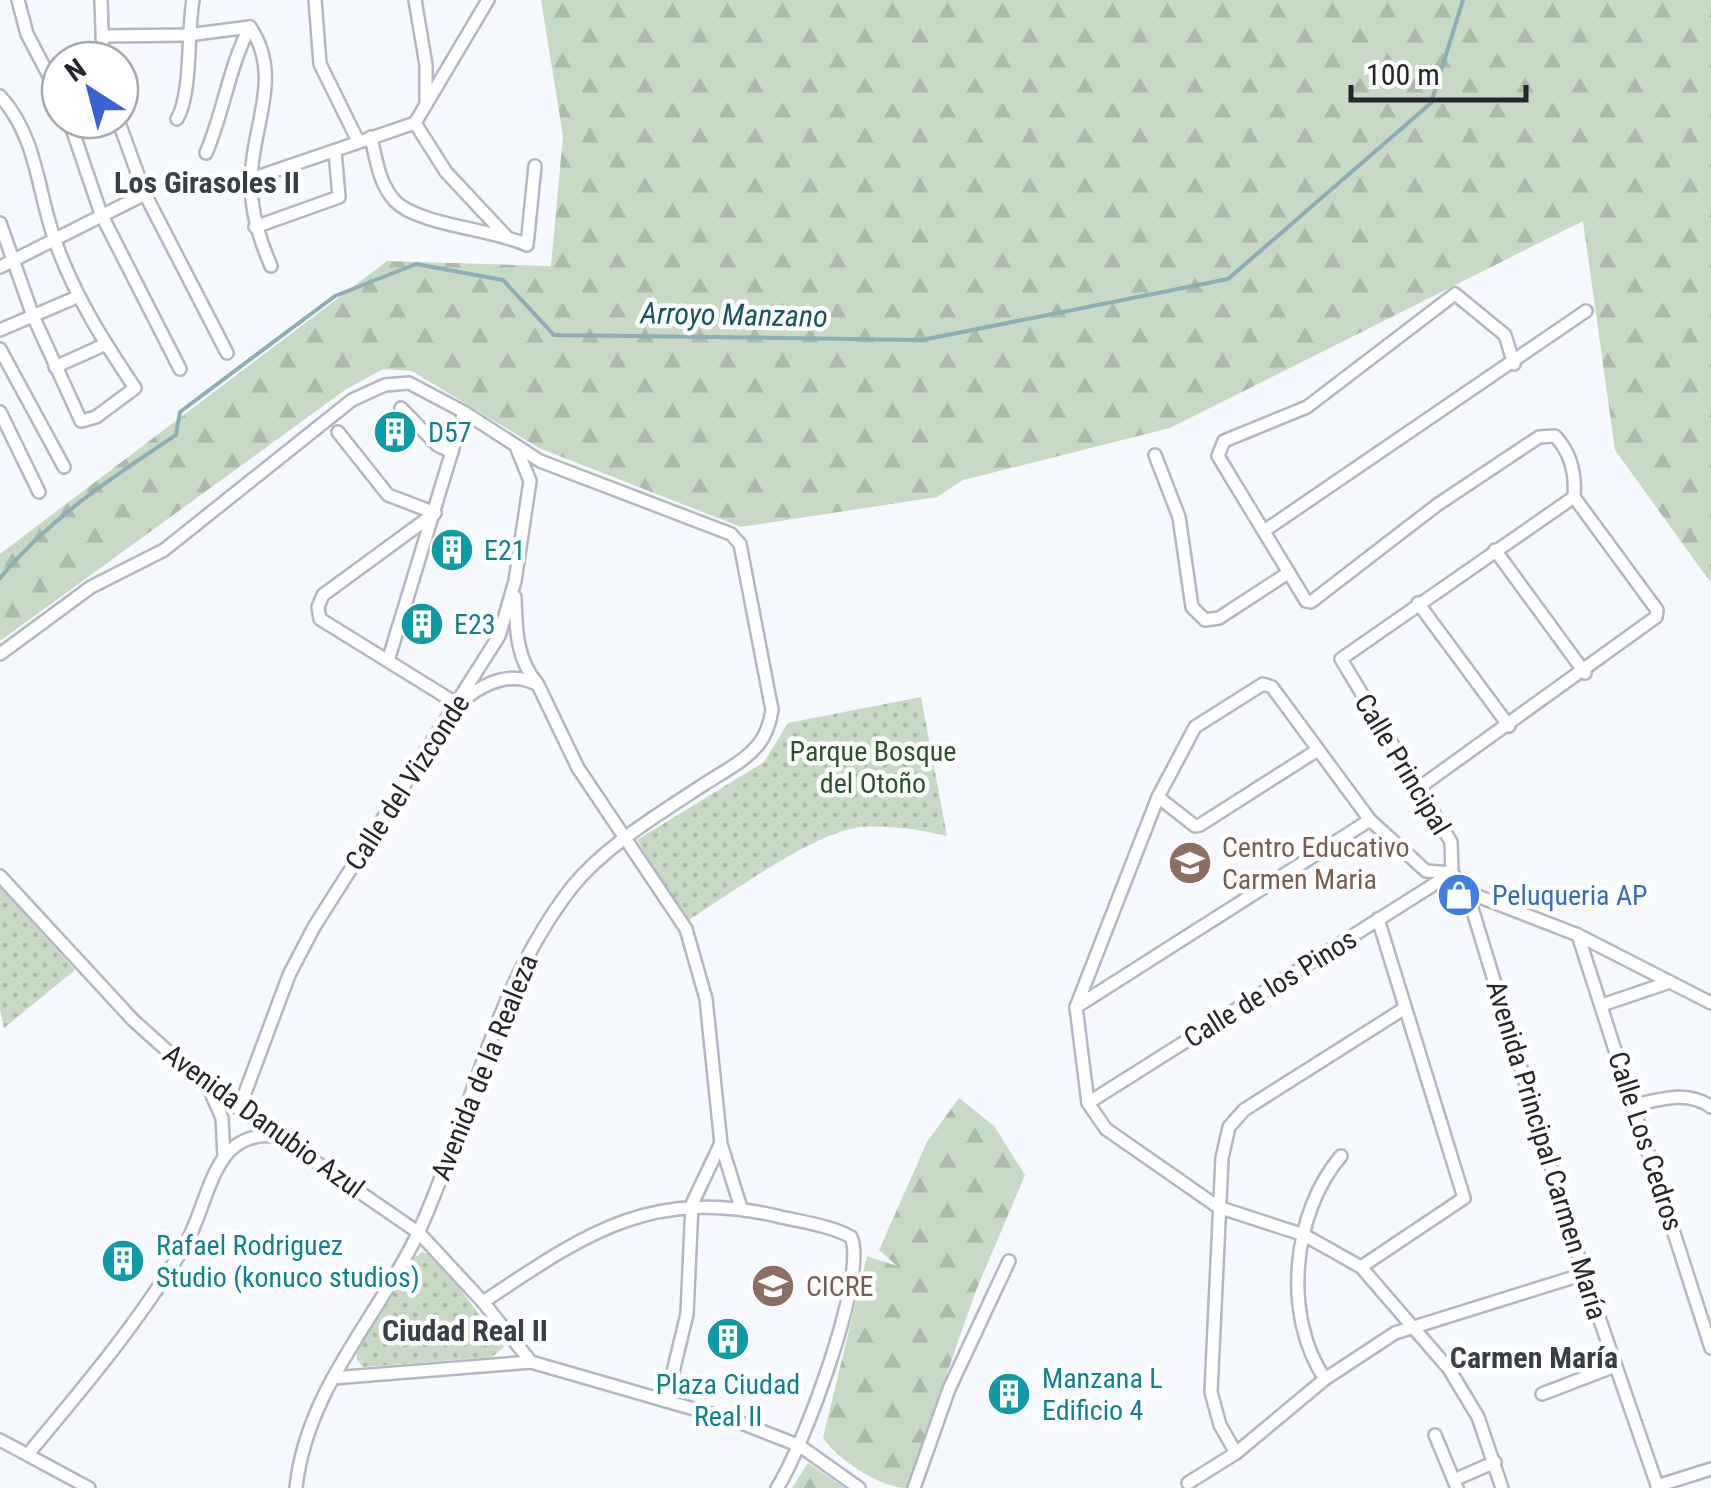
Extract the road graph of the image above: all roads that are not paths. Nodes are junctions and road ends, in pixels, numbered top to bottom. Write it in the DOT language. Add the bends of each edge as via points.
graph roads {
  1 [pos="18,0"];
  2 [pos="101,0"];
  3 [pos="193,0"];
  4 [pos="316,0"];
  5 [pos="416,0"];
  6 [pos="488,0"];
  7 [pos="250,27"];
  8 [pos="187,35"];
  9 [pos="103,36"];
  10 [pos="103,40"];
  11 [pos="40,59"];
  12 [pos="0,96"];
  13 [pos="426,107"];
  14 [pos="177,119"];
  15 [pos="415,123"];
  16 [pos="364,139"];
  17 [pos="75,140"];
  18 [pos="126,140"];
  19 [pos="206,152"];
  20 [pos="335,152"];
  21 [pos="535,166"];
  22 [pos="250,179"];
  23 [pos="146,194"];
  24 [pos="102,214"];
  25 [pos="0,223"];
  26 [pos="255,228"];
  27 [pos="506,234"];
  28 [pos="54,240"];
  29 [pos="13,261"];
  30 [pos="271,266"];
  31 [pos="0,268"];
  32 [pos="77,297"];
  33 [pos="1586,311"];
  34 [pos="32,316"];
  35 [pos="0,330"];
  36 [pos="106,344"];
  37 [pos="0,349"];
  38 [pos="227,352"];
  39 [pos="1514,364"];
  40 [pos="55,367"];
  41 [pos="180,369"];
  42 [pos="400,408"];
  43 [pos="0,412"];
  44 [pos="464,412"];
  45 [pos="338,432"];
  46 [pos="516,446"];
  47 [pos="452,452"];
  48 [pos="1155,455"];
  49 [pos="551,465"];
  50 [pos="64,467"];
  51 [pos="530,481"];
  52 [pos="39,492"];
  53 [pos="1574,496"];
  54 [pos="435,513"];
  55 [pos="1264,531"];
  56 [pos="1495,550"];
  57 [pos="1288,573"];
  58 [pos="514,581"];
  59 [pos="1418,603"];
  60 [pos="0,654"];
  61 [pos="388,660"];
  62 [pos="1585,673"];
  63 [pos="546,694"];
  64 [pos="459,704"];
  65 [pos="1508,726"];
  66 [pos="1316,751"];
  67 [pos="1420,787"];
  68 [pos="1158,797"];
  69 [pos="1370,820"];
  70 [pos="625,840"];
  71 [pos="1452,873"];
  72 [pos="0,876"];
  73 [pos="1467,892"];
  74 [pos="1378,919"];
  75 [pos="1578,935"];
  76 [pos="1670,982"];
  77 [pos="1711,1003"];
  78 [pos="1602,1005"];
  79 [pos="1076,1007"];
  80 [pos="1405,1008"];
  81 [pos="206,1084"];
  82 [pos="1088,1103"];
  83 [pos="1635,1105"];
  84 [pos="1711,1107"];
  85 [pos="239,1110"];
  86 [pos="278,1136"];
  87 [pos="721,1144"];
  88 [pos="224,1156"];
  89 [pos="1341,1156"];
  90 [pos="692,1204"];
  91 [pos="1218,1206"];
  92 [pos="741,1208"];
  93 [pos="418,1232"];
  94 [pos="1304,1234"];
  95 [pos="1009,1261"];
  96 [pos="1361,1267"];
  97 [pos="1584,1274"];
  98 [pos="483,1302"];
  99 [pos="1414,1328"];
  100 [pos="1711,1348"];
  101 [pos="531,1362"];
  102 [pos="1616,1366"];
  103 [pos="333,1378"];
  104 [pos="1325,1379"];
  105 [pos="1542,1394"];
  106 [pos="666,1402"];
  107 [pos="1435,1435"];
  108 [pos="0,1440"];
  109 [pos="800,1446"];
  110 [pos="1236,1452"];
  111 [pos="28,1454"];
  112 [pos="1495,1462"];
  113 [pos="1711,1469"];
  114 [pos="1188,1482"];
  115 [pos="1456,1484"];
  116 [pos="1658,1487"];
  117 [pos="89,1488"];
  118 [pos="296,1488"];
  119 [pos="777,1488"];
  120 [pos="859,1488"];
  121 [pos="914,1488"];
  122 [pos="1502,1488"];
  1 -- 11 [label="street"];
  2 -- 9 [label="street"];
  3 -- 8 [label="street"];
  4 -- 16 [label="street" via="320,64"];
  5 -- 13 [label="street"];
  6 -- 13 [label="street"];
  7 -- 8 [label="street"];
  7 -- 19 [label="street" via="235,54 224,110"];
  7 -- 22 [label="street" via="263,46 267,90"];
  8 -- 9 [label="street"];
  8 -- 14 [label="street" via="187,103"];
  9 -- 10 [label="street"];
  12 -- 28 [label="street" via="29,140"];
  13 -- 15 [label="street"];
  15 -- 16 [label="street"];
  15 -- 27 [label="street" via="446,172"];
  16 -- 20 [label="street"];
  16 -- 27 [label="street" via="382,180 407,211"];
  17 -- 24 [label="street"];
  18 -- 23 [label="street"];
  20 -- 22 [label="street"];
  20 -- 26 [label="street" via="338,197"];
  21 -- 27 [label="street" via="527,245"];
  22 -- 26 [label="street"];
  23 -- 24 [label="street"];
  23 -- 38 [label="street"];
  24 -- 28 [label="street"];
  24 -- 41 [label="street"];
  25 -- 29 [label="street"];
  26 -- 30 [label="street"];
  28 -- 29 [label="street"];
  28 -- 32 [label="street"];
  29 -- 31 [label="street"];
  29 -- 34 [label="street"];
  32 -- 34 [label="street"];
  32 -- 36 [label="street"];
  33 -- 39 [label="street"];
  34 -- 35 [label="street"];
  34 -- 40 [label="street"];
  36 -- 40 [label="street"];
  36 -- 40 [label="street" via="134,388 96,417 81,421"];
  37 -- 50 [label="street"];
  39 -- 55 [label="street"];
  39 -- 55 [label="street" via="1505,336 1455,294 1307,407 1224,441 1218,456"];
  42 -- 47 [label="street"];
  43 -- 52 [label="street"];
  44 -- 46 [label="street"];
  44 -- 47 [label="street"];
  44 -- 60 [label="street" via="408,382 385,384 352,400 164,550 92,587"];
  45 -- 54 [label="street" via="388,494"];
  46 -- 49 [label="street"];
  46 -- 51 [label="street"];
  47 -- 54 [label="street"];
  48 -- 57 [label="street" via="1179,516 1192,606 1206,620"];
  49 -- 51 [label="street"];
  49 -- 70 [label="street, Avenida de la Realeza" via="732,534 740,544 772,710 769,726 738,762"];
  51 -- 58 [label="street, Calle del Vizconde"];
  53 -- 56 [label="street"];
  53 -- 57 [label="street" via="1567,448 1555,436 1538,437 1437,504 1317,600 1306,602"];
  53 -- 62 [label="street" via="1657,610 1652,622"];
  54 -- 61 [label="street"];
  54 -- 61 [label="street" via="323,594 318,607 320,620"];
  55 -- 57 [label="street"];
  56 -- 59 [label="street"];
  56 -- 62 [label="street"];
  58 -- 63 [label="street" via="524,662"];
  58 -- 64 [label="street, Calle del Vizconde" via="499,636"];
  59 -- 65 [label="street"];
  59 -- 67 [label="street, Calle Principal" via="1341,659"];
  61 -- 64 [label="street"];
  62 -- 65 [label="street"];
  63 -- 64 [label="street" via="528,680 511,678 489,683"];
  63 -- 70 [label="street" via="578,768"];
  64 -- 85 [label="street, Calle del Vizconde" via="314,927"];
  65 -- 67 [label="street"];
  66 -- 68 [label="street" via="1200,825"];
  66 -- 68 [label="street" via="1264,684 1195,727"];
  66 -- 69 [label="street"];
  67 -- 71 [label="street, Calle Principal" via="1452,842"];
  68 -- 79 [label="street"];
  69 -- 71 [label="street" via="1426,872"];
  69 -- 79 [label="street"];
  70 -- 87 [label="street" via="686,928 706,999"];
  70 -- 93 [label="street, Avenida de la Realeza" via="575,884 529,948"];
  71 -- 73 [label="street, Avenida Principal Carmen María"];
  71 -- 74 [label="street, Calle de los Pinos"];
  72 -- 81 [label="street, Avenida Danubio Azul" via="133,1020"];
  73 -- 75 [label="street"];
  73 -- 97 [label="street, Avenida Principal Carmen María"];
  74 -- 80 [label="street"];
  74 -- 82 [label="street, Calle de los Pinos"];
  75 -- 76 [label="street"];
  75 -- 78 [label="street, Calle Los Cedros"];
  76 -- 77 [label="street"];
  76 -- 78 [label="street"];
  78 -- 83 [label="street, Calle Los Cedros"];
  79 -- 82 [label="street"];
  80 -- 91 [label="street" via="1236,1118 1222,1158"];
  80 -- 96 [label="street" via="1464,1198"];
  81 -- 85 [label="street, Avenida Danubio Azul"];
  81 -- 88 [label="street" via="222,1118"];
  82 -- 91 [label="street" via="1106,1130"];
  83 -- 84 [label="street" via="1674,1096"];
  83 -- 100 [label="street, Calle Los Cedros"];
  85 -- 86 [label="street, Avenida Danubio Azul"];
  86 -- 88 [label="street" via="248,1139"];
  86 -- 93 [label="street, Avenida Danubio Azul"];
  87 -- 90 [label="street"];
  87 -- 92 [label="street"];
  88 -- 111 [label="street" via="198,1221 160,1284"];
  89 -- 94 [label="street" via="1320,1185"];
  90 -- 92 [label="street"];
  90 -- 98 [label="street" via="602,1229"];
  90 -- 106 [label="street" via="686,1314"];
  91 -- 94 [label="street"];
  91 -- 110 [label="street" via="1210,1392"];
  92 -- 109 [label="street" via="843,1233 854,1245 825,1381"];
  93 -- 98 [label="street, Avenida Danubio Azul"];
  93 -- 103 [label="street, Avenida de la Realeza"];
  94 -- 96 [label="street"];
  94 -- 104 [label="street" via="1301,1326"];
  95 -- 121 [label="street" via="949,1388"];
  96 -- 99 [label="street"];
  97 -- 99 [label="street"];
  97 -- 102 [label="street, Avenida Principal Carmen María"];
  98 -- 101 [label="street, Avenida Danubio Azul"];
  99 -- 104 [label="street" via="1395,1333"];
  99 -- 112 [label="street" via="1478,1417"];
  101 -- 103 [label="street"];
  101 -- 106 [label="street"];
  102 -- 105 [label="street"];
  102 -- 116 [label="street, Avenida Principal Carmen María"];
  103 -- 118 [label="street, Avenida de la Realeza"];
  104 -- 110 [label="street"];
  106 -- 109 [label="street"];
  107 -- 115 [label="street"];
  108 -- 111 [label="street"];
  109 -- 119 [label="street"];
  109 -- 120 [label="street"];
  110 -- 114 [label="street"];
  111 -- 117 [label="street"];
  112 -- 115 [label="street"];
  112 -- 122 [label="street"];
  113 -- 116 [label="street"];
}
